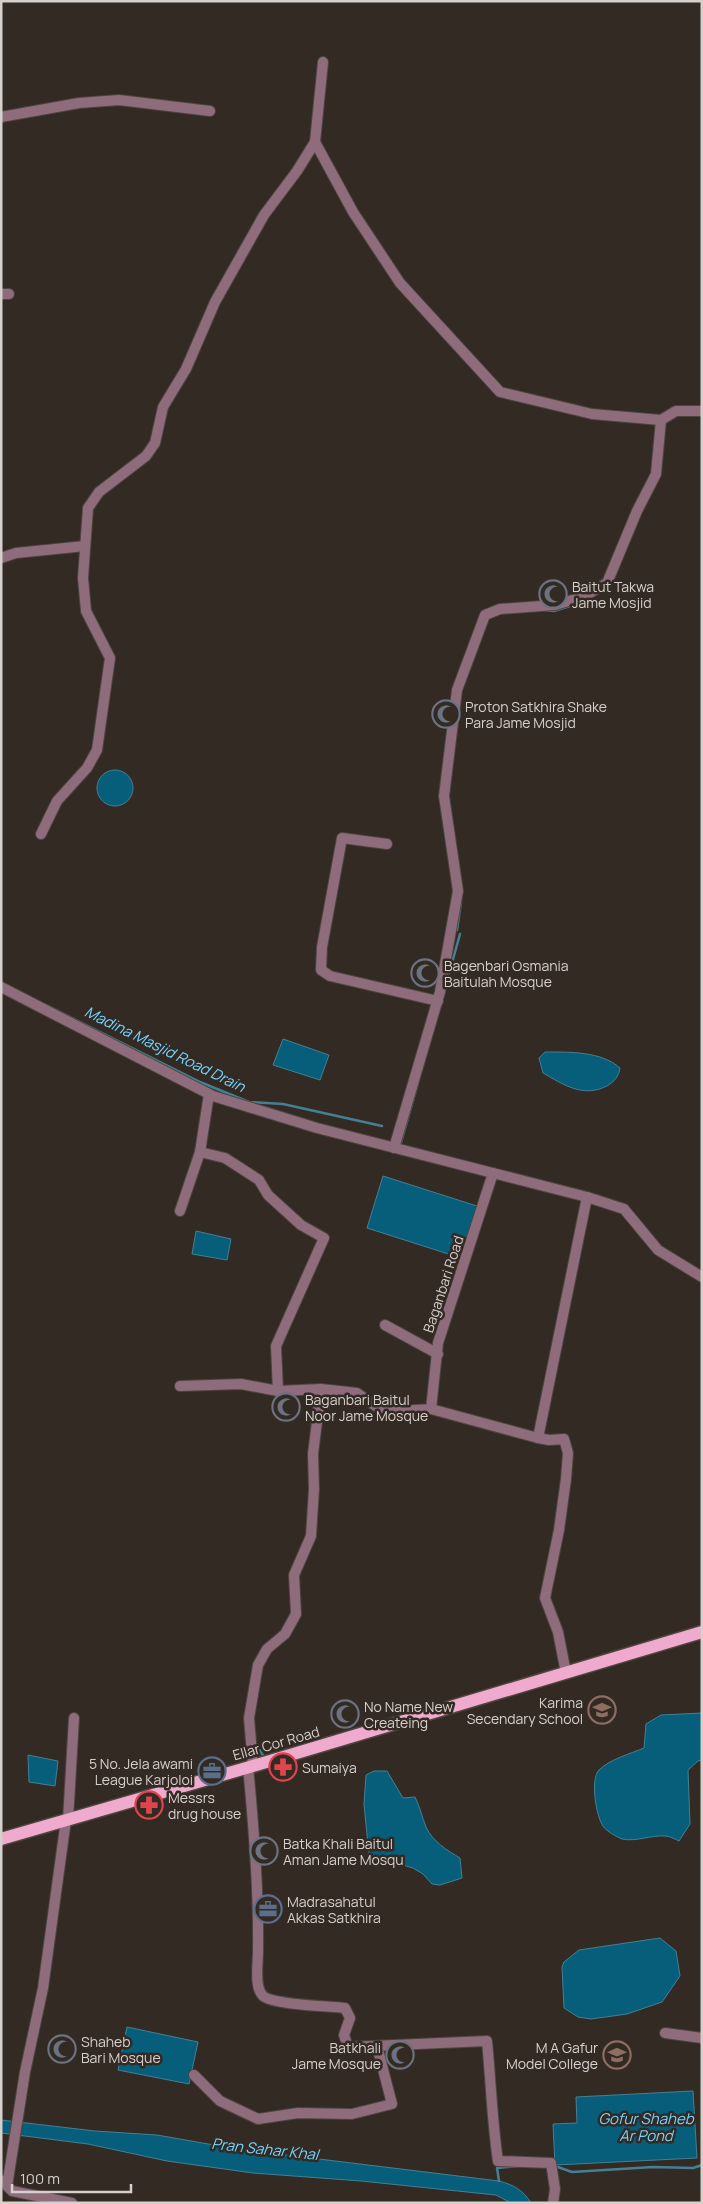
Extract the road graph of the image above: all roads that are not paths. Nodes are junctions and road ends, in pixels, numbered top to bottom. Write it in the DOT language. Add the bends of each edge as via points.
graph roads {
  1 [pos="323,62"];
  2 [pos="210,111"];
  3 [pos="1,117"];
  4 [pos="314,142"];
  5 [pos="702,411"];
  6 [pos="661,420"];
  7 [pos="85,546"];
  8 [pos="1,558"];
  9 [pos="41,834"];
  10 [pos="387,844"];
  11 [pos="1,987"];
  12 [pos="438,1001"];
  13 [pos="209,1094"];
  14 [pos="394,1148"];
  15 [pos="200,1152"];
  16 [pos="493,1173"];
  17 [pos="587,1197"];
  18 [pos="180,1211"];
  19 [pos="702,1277"];
  20 [pos="385,1325"];
  21 [pos="438,1354"];
  22 [pos="180,1386"];
  23 [pos="321,1389"];
  24 [pos="278,1391"];
  25 [pos="431,1409"];
  26 [pos="538,1438"];
  27 [pos="702,1632"];
  28 [pos="566,1673"];
  29 [pos="74,1718"];
  30 [pos="250,1766"];
  31 [pos="67,1820"];
  32 [pos="1,1839"];
  33 [pos="665,2033"];
  34 [pos="702,2038"];
  35 [pos="377,2046"];
  36 [pos="194,2076"];
  37 [pos="5,2180"];
  38 [pos="72,2203"];
  39 [pos="553,2203"];
  1 -- 4 [label="street"];
  2 -- 3 [label="street" via="119,100 79,103"];
  4 -- 6 [label="street" via="353,212 400,283 500,392 592,414"];
  4 -- 7 [label="street" via="264,215 215,302 186,369 164,407 155,443 146,456 98,492 88,508"];
  5 -- 6 [label="street" via="676,412"];
  6 -- 12 [label="street" via="656,474 607,584 583,597 555,605 500,609 485,615 469,655 457,690 444,796 458,891"];
  7 -- 8 [label="street" via="16,553"];
  7 -- 9 [label="street" via="82,578 86,611 110,658 97,750 87,768 57,801"];
  10 -- 12 [label="street" via="342,838 322,947 321,970 330,976"];
  11 -- 13 [label="street"];
  12 -- 14 [label="street"];
  13 -- 14 [label="street"];
  13 -- 15 [label="street"];
  14 -- 16 [label="street"];
  15 -- 18 [label="street"];
  15 -- 24 [label="street" via="225,1158 259,1180 268,1195 301,1225 324,1238 276,1346"];
  16 -- 17 [label="street"];
  16 -- 21 [label="street, Baganbari Road" via="438,1343"];
  17 -- 19 [label="street" via="624,1209 658,1250"];
  17 -- 26 [label="street"];
  20 -- 21 [label="street"];
  21 -- 25 [label="street, Baganbari Road"];
  22 -- 24 [label="street" via="242,1384"];
  23 -- 24 [label="street"];
  23 -- 25 [label="street" via="357,1393 384,1412"];
  23 -- 30 [label="street" via="313,1454 311,1536 294,1575 296,1614 285,1634 267,1649 258,1665 249,1718"];
  25 -- 26 [label="street"];
  26 -- 28 [label="street" via="564,1439 568,1453 559,1530 545,1598 558,1632"];
  27 -- 28 [label="main road, Ellar Cor Road"];
  28 -- 30 [label="main road, Ellar Cor Road"];
  29 -- 31 [label="street"];
  30 -- 31 [label="main road, Ellar Cor Road"];
  30 -- 35 [label="street" via="258,1902 258,1982 262,1995 281,2002 346,2008 350,2018 344,2035 348,2047"];
  31 -- 32 [label="main road, Ellar Cor Road"];
  31 -- 37 [label="street" via="43,1988"];
  33 -- 34 [label="street"];
  35 -- 36 [label="street" via="392,2104 352,2114 298,2114 258,2119 220,2101"];
  35 -- 39 [label="street" via="487,2041 498,2161 551,2163 555,2189"];
  37 -- 38 [label="street" via="12,2191"];
}
